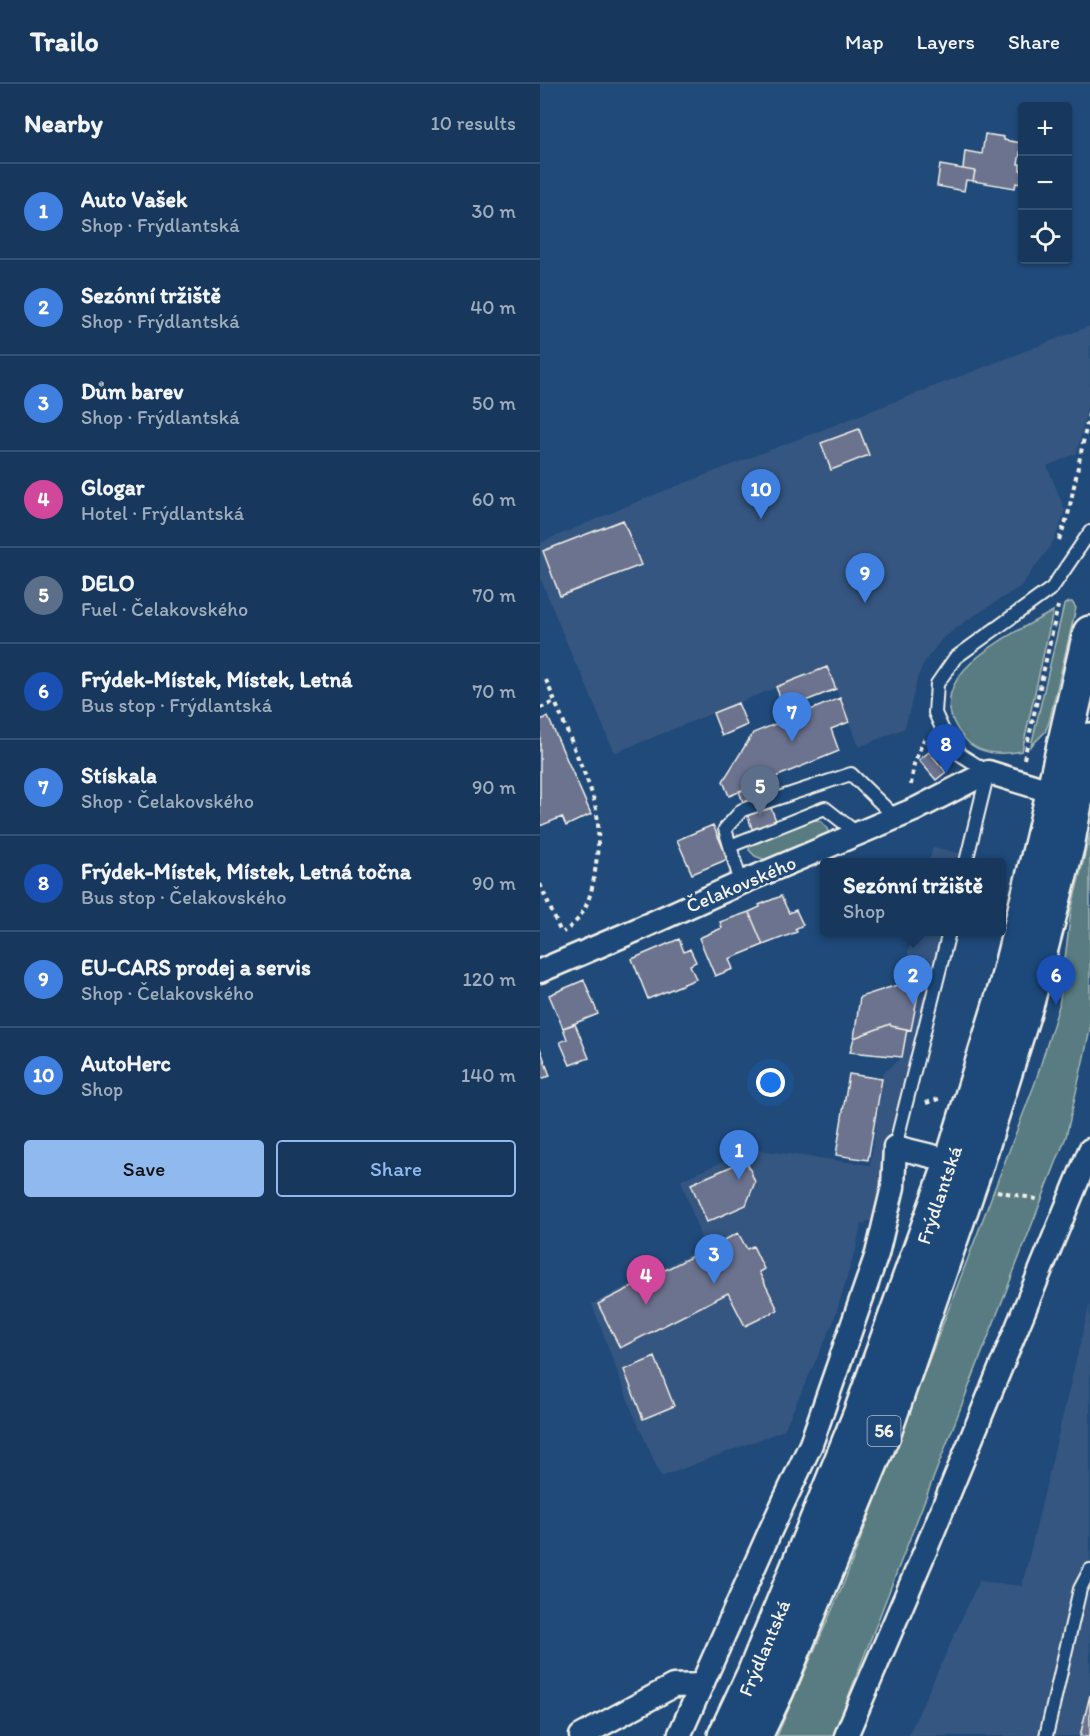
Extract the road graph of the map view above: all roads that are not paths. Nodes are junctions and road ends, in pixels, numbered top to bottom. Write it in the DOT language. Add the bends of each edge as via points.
graph roads {
  1 [pos="1090,532"];
  2 [pos="1090,633"];
  3 [pos="1090,740"];
  4 [pos="988,772"];
  5 [pos="1064,795"];
  6 [pos="906,814"];
  7 [pos="858,834"];
  8 [pos="730,846"];
  9 [pos="967,858"];
  10 [pos="741,883"];
  11 [pos="948,936"];
  12 [pos="540,971"];
  13 [pos="895,1148"];
  14 [pos="1090,1150"];
  15 [pos="952,1161"];
  16 [pos="1090,1570"];
  17 [pos="702,1685"];
  18 [pos="581,1736"];
  19 [pos="679,1736"];
  20 [pos="725,1736"];
  21 [pos="755,1736"];
  22 [pos="846,1736"];
  23 [pos="1046,1736"];
  1 -- 4 [label="lane" via="1052,588 955,658 937,684 934,713 946,737 962,755"];
  2 -- 5 [label="main road, Frýdlantská / 56"];
  3 -- 5 [label="main road, Frýdlantská / 56"];
  4 -- 5 [label="street"];
  4 -- 6 [label="street, Čelakovského"];
  4 -- 9 [label="lane"];
  5 -- 15 [label="main road, Frýdlantská / 56"];
  5 -- 21 [label="main road, Frýdlantská / 56" via="1067,847 1028,999 976,1166 886,1426"];
  6 -- 7 [label="street, Čelakovského"];
  6 -- 8 [label="lane" via="851,774 742,810 726,829"];
  7 -- 8 [label="lane" via="825,808"];
  7 -- 10 [label="street, Čelakovského"];
  8 -- 10 [label="lane"];
  10 -- 12 [label="street, Čelakovského"];
  11 -- 13 [label="lane"];
  13 -- 15 [label="street"];
  13 -- 17 [label="street" via="893,1187 878,1254 812,1444"];
  14 -- 22 [label="street"];
  15 -- 20 [label="main road, Frýdlantská / 56" via="860,1415"];
  16 -- 23 [label="lane" via="1080,1589"];
  17 -- 18 [label="street" via="673,1686"];
  17 -- 19 [label="street"];
}
